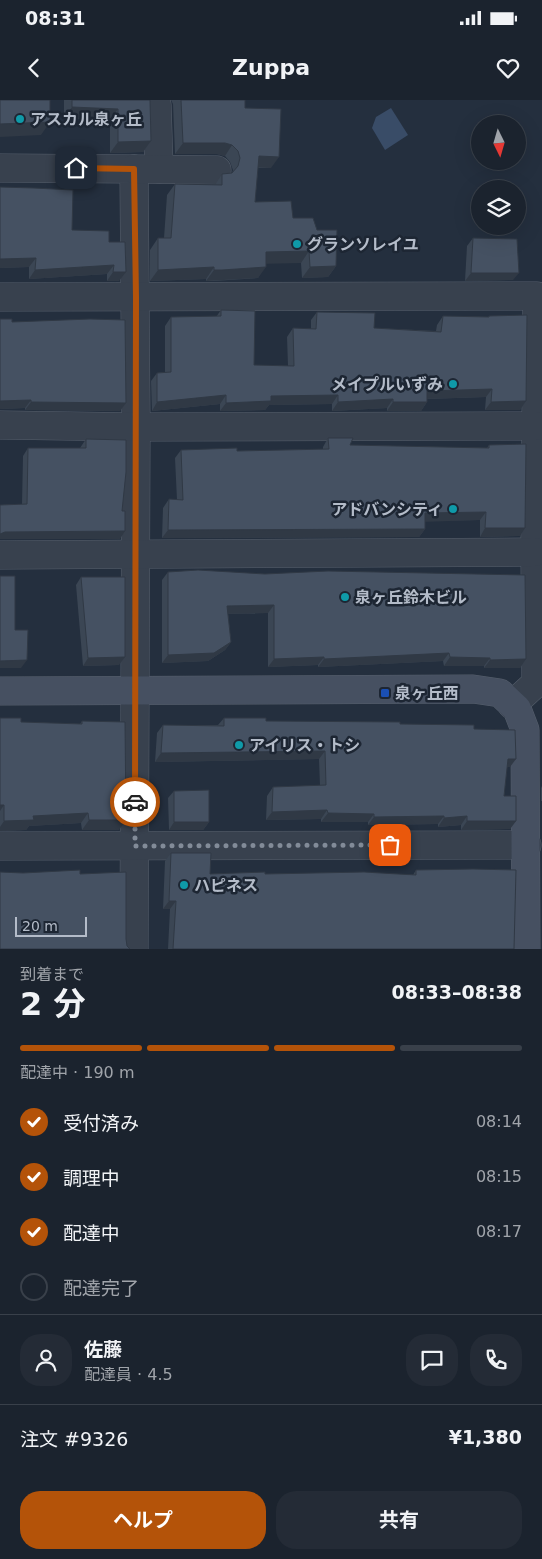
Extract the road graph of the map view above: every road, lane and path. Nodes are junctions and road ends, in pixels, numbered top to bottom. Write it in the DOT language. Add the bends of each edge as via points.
graph roads {
  1 [pos="157,105"];
  2 [pos="0,168"];
  3 [pos="146,169"];
  4 [pos="217,170"];
  5 [pos="0,297"];
  6 [pos="136,297"];
  7 [pos="0,425"];
  8 [pos="536,426"];
  9 [pos="136,427"];
  10 [pos="535,552"];
  11 [pos="0,555"];
  12 [pos="136,555"];
  13 [pos="539,683"];
  14 [pos="136,690"];
  15 [pos="0,691"];
  16 [pos="512,705"];
  17 [pos="532,833"];
  18 [pos="0,846"];
  19 [pos="135,846"];
  20 [pos="134,949"];
  21 [pos="526,949"];
  1 -- 3 [label="street"];
  2 -- 3 [label="street"];
  3 -- 4 [label="street"];
  3 -- 6 [label="street"];
  5 -- 6 [label="street"];
  6 -- 8 [label="street" via="537,296"];
  6 -- 9 [label="street"];
  7 -- 9 [label="street"];
  8 -- 9 [label="street"];
  8 -- 10 [label="street"];
  9 -- 12 [label="street"];
  10 -- 12 [label="street"];
  10 -- 13 [label="street"];
  11 -- 12 [label="street"];
  12 -- 14 [label="street"];
  13 -- 16 [label="street"];
  14 -- 15 [label="street"];
  14 -- 16 [label="street" via="473,688 500,693"];
  14 -- 19 [label="street"];
  16 -- 17 [label="street" via="526,730"];
  17 -- 19 [label="street"];
  17 -- 21 [label="street"];
  18 -- 19 [label="street"];
  19 -- 20 [label="street"];
}
